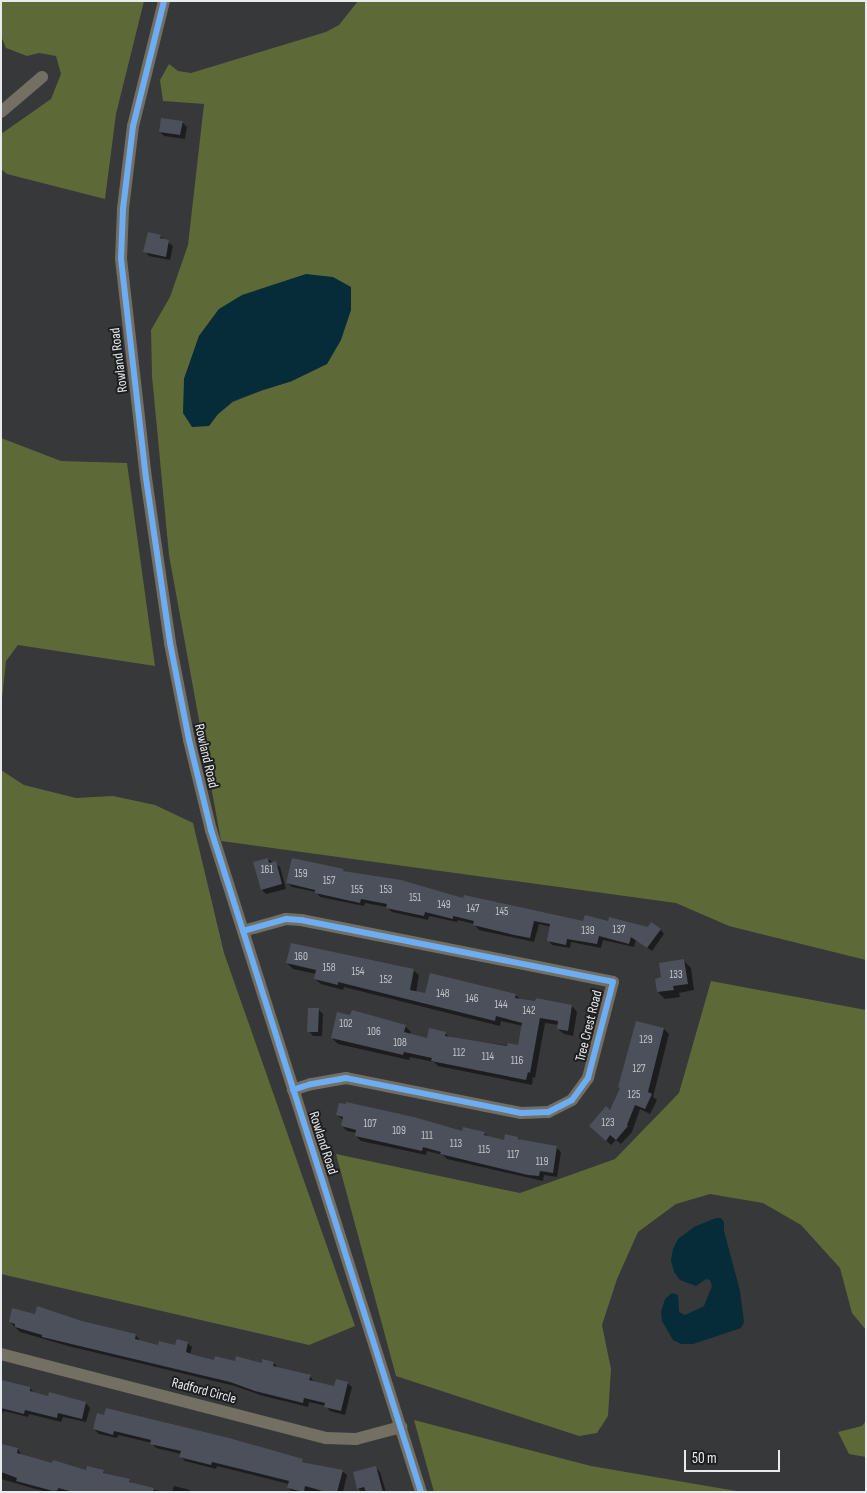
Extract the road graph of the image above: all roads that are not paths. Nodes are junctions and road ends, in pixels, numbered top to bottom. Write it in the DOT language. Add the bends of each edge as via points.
graph roads {
  1 [pos="164,1"];
  2 [pos="42,77"];
  3 [pos="1,112"];
  4 [pos="243,931"];
  5 [pos="293,1090"];
  6 [pos="1,1354"];
  7 [pos="400,1427"];
  8 [pos="421,1492"];
  1 -- 4 [label="street, Rowland Road" via="140,91 128,162 121,259 124,300 170,643 211,830"];
  2 -- 3 [label="street"];
  4 -- 5 [label="street, Rowland Road"];
  4 -- 5 [label="street, Tree Crest Road" via="286,919 301,920 613,982 588,1078 572,1100 548,1112 521,1113 346,1078"];
  5 -- 7 [label="street, Rowland Road"];
  6 -- 7 [label="street, Radford Circle" via="326,1438 356,1439"];
  7 -- 8 [label="street, Rowland Road"];
}
